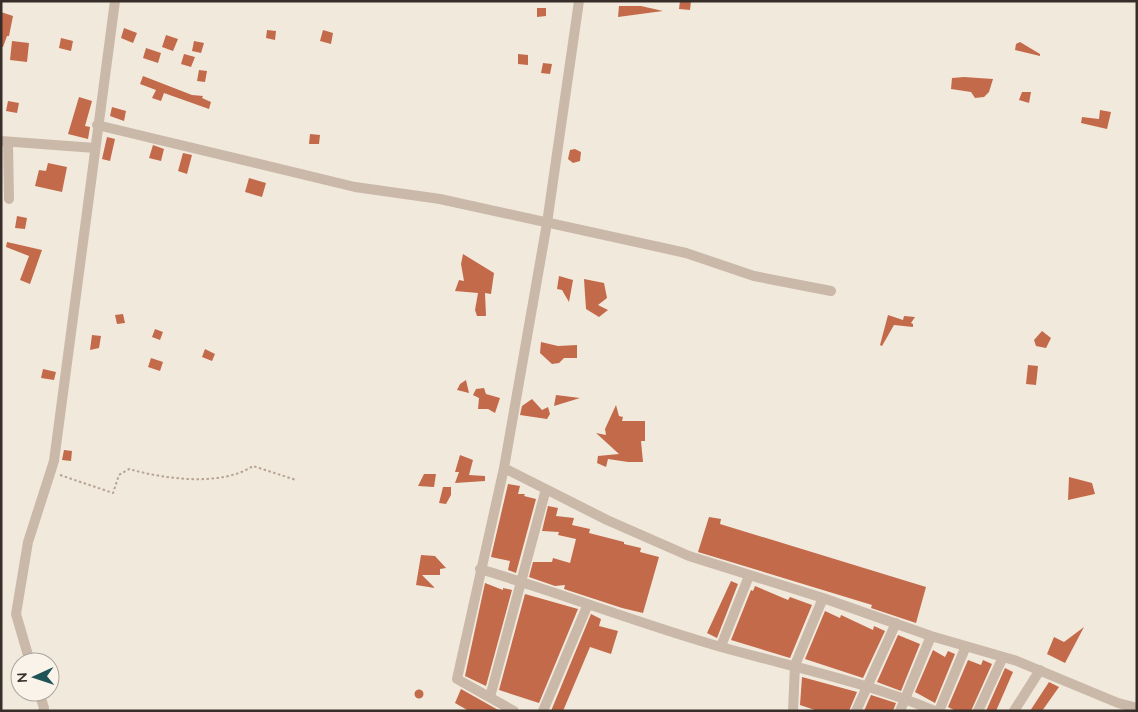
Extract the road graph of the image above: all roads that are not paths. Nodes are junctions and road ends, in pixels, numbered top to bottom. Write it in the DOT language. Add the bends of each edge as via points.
graph roads {
  1 [pos="115,1"];
  2 [pos="579,1"];
  3 [pos="97,125"];
  4 [pos="4,142"];
  5 [pos="95,148"];
  6 [pos="9,199"];
  7 [pos="547,224"];
  8 [pos="831,291"];
  9 [pos="504,468"];
  10 [pos="546,489"];
  11 [pos="480,569"];
  12 [pos="749,576"];
  13 [pos="520,581"];
  14 [pos="823,598"];
  15 [pos="588,604"];
  16 [pos="896,623"];
  17 [pos="931,636"];
  18 [pos="721,646"];
  19 [pos="966,646"];
  20 [pos="27,652"];
  21 [pos="1002,657"];
  22 [pos="795,664"];
  23 [pos="1040,670"];
  24 [pos="868,686"];
  25 [pos="490,697"];
  26 [pos="906,698"];
  27 [pos="1137,708"];
  28 [pos="514,711"];
  29 [pos="543,711"];
  30 [pos="793,711"];
  31 [pos="856,711"];
  32 [pos="900,711"];
  33 [pos="937,711"];
  34 [pos="978,711"];
  35 [pos="1014,711"];
  1 -- 3 [label="street"];
  2 -- 7 [label="street"];
  3 -- 5 [label="street"];
  3 -- 7 [label="street" via="355,187 440,199"];
  4 -- 5 [label="street"];
  4 -- 6 [label="street"];
  5 -- 20 [label="street" via="87,230 54,461 28,542 16,614"];
  7 -- 8 [label="street" via="686,253 754,276"];
  7 -- 9 [label="street"];
  9 -- 10 [label="street"];
  9 -- 11 [label="street"];
  10 -- 12 [label="street" via="666,547"];
  10 -- 13 [label="street"];
  11 -- 13 [label="street"];
  11 -- 25 [label="street" via="457,679"];
  12 -- 14 [label="street"];
  12 -- 18 [label="street"];
  13 -- 15 [label="street"];
  13 -- 25 [label="street"];
  14 -- 16 [label="street"];
  14 -- 22 [label="street"];
  15 -- 18 [label="street"];
  15 -- 29 [label="street"];
  16 -- 17 [label="street"];
  16 -- 24 [label="street"];
  17 -- 19 [label="street"];
  17 -- 26 [label="street"];
  18 -- 22 [label="street"];
  19 -- 21 [label="street"];
  19 -- 33 [label="street"];
  21 -- 23 [label="street"];
  21 -- 34 [label="street"];
  22 -- 24 [label="street"];
  22 -- 30 [label="street"];
  23 -- 27 [label="street"];
  23 -- 35 [label="street"];
  24 -- 26 [label="street"];
  24 -- 31 [label="street"];
  25 -- 28 [label="street"];
  26 -- 32 [label="street"];
  26 -- 33 [label="street"];
}
